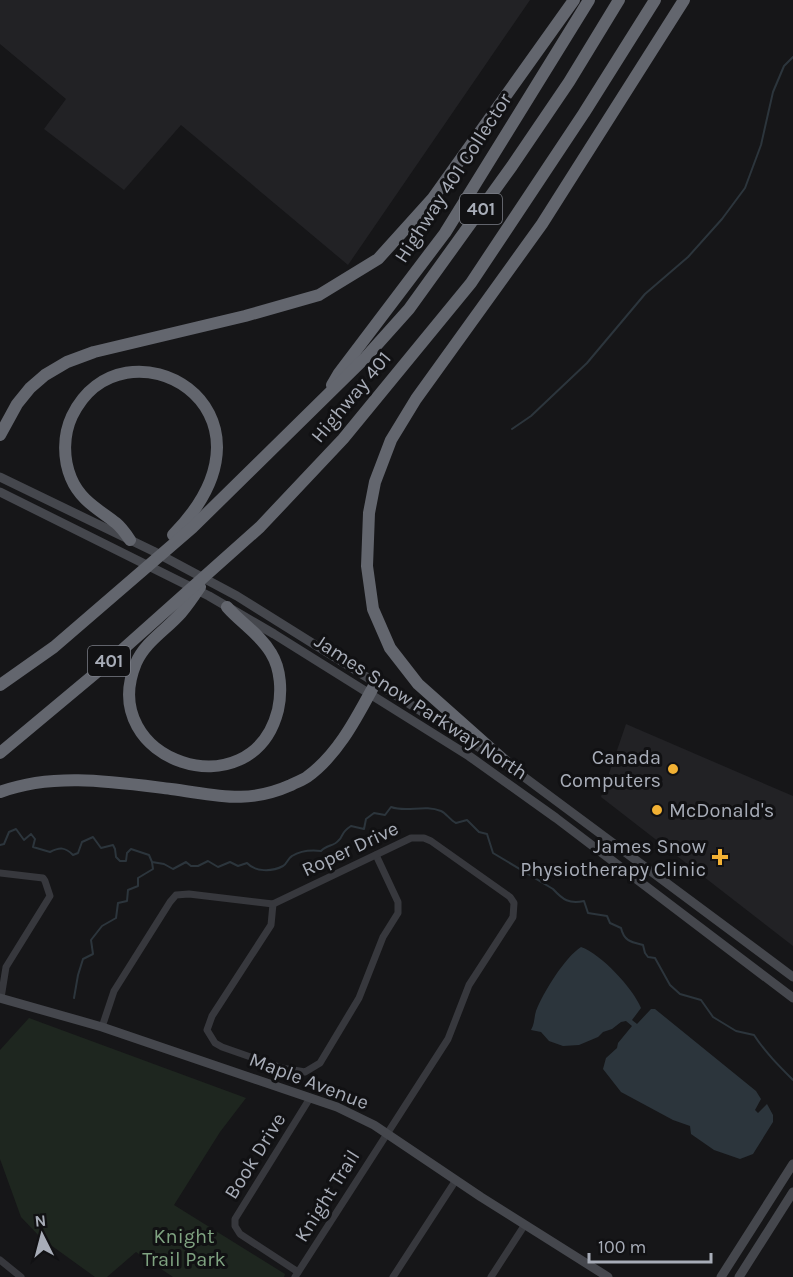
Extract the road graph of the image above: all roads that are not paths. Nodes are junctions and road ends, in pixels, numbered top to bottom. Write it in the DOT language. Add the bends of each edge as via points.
graph roads {
  1 [pos="574,0"];
  2 [pos="589,0"];
  3 [pos="619,0"];
  4 [pos="655,0"];
  5 [pos="684,0"];
  6 [pos="322,402"];
  7 [pos="0,435"];
  8 [pos="0,477"];
  9 [pos="0,492"];
  10 [pos="130,540"];
  11 [pos="216,566"];
  12 [pos="116,593"];
  13 [pos="227,607"];
  14 [pos="0,685"];
  15 [pos="373,687"];
  16 [pos="0,753"];
  17 [pos="516,771"];
  18 [pos="0,792"];
  19 [pos="376,855"];
  20 [pos="0,873"];
  21 [pos="273,903"];
  22 [pos="793,977"];
  23 [pos="1,998"];
  24 [pos="793,998"];
  25 [pos="102,1027"];
  26 [pos="310,1098"];
  27 [pos="387,1133"];
  28 [pos="793,1164"];
  29 [pos="456,1180"];
  30 [pos="793,1192"];
  31 [pos="524,1226"];
  32 [pos="0,1260"];
  33 [pos="592,1273"];
  34 [pos="297,1274"];
  35 [pos="21,1277"];
  36 [pos="393,1277"];
  37 [pos="491,1277"];
  38 [pos="608,1277"];
  39 [pos="721,1277"];
  40 [pos="739,1277"];
  1 -- 7 [label="highway" via="432,198 378,259 318,295 67,362 30,388"];
  2 -- 6 [label="highway, Highway 401 Collector / 401" via="445,233 339,373"];
  3 -- 6 [label="highway, 401" via="512,166 409,309"];
  4 -- 11 [label="highway, Highway 401 / 401" via="471,283 343,439 260,527"];
  5 -- 17 [label="highway" via="542,224 416,399 391,440 375,482 366,566 373,609 390,648 418,684"];
  6 -- 12 [label="highway, Highway 401 / 401" via="192,528"];
  8 -- 10 [label="main road, James Snow Parkway North"];
  9 -- 13 [label="main road, James Snow Parkway North"];
  10 -- 12 [label="highway" via="118,524 84,499 75,486 66,462 66,437 78,406 95,388 125,374 150,373 174,379 200,400 216,429 216,463 201,501 182,526"];
  10 -- 15 [label="main road, James Snow Parkway North" via="237,596"];
  11 -- 13 [label="highway" via="181,613 147,645 130,686 132,708 144,736 167,757 186,764 217,766 245,755 268,733 278,707 280,681 273,655"];
  11 -- 16 [label="highway, Highway 401 / 401"];
  12 -- 14 [label="highway, Highway 401 / 401" via="54,647"];
  13 -- 15 [label="main road, James Snow Parkway North"];
  15 -- 17 [label="main road, James Snow Parkway North"];
  15 -- 18 [label="highway" via="330,756 307,777 255,797 230,798 94,781 45,781"];
  15 -- 24 [label="main road, James Snow Parkway North" via="556,818"];
  17 -- 22 [label="main road, James Snow Parkway North"];
  19 -- 21 [label="street, Roper Drive"];
  19 -- 21 [label="street" via="398,902 398,914 383,937 359,998 320,1063 305,1072 222,1047 207,1030 212,1016 271,925"];
  19 -- 27 [label="street, Roper Drive" via="411,838 424,838 514,903 514,912 469,985 448,1039"];
  20 -- 23 [label="street" via="43,878 50,896 6,967"];
  21 -- 25 [label="street" via="176,895 114,991"];
  23 -- 25 [label="main road, Maple Avenue"];
  25 -- 26 [label="main road, Maple Avenue"];
  26 -- 27 [label="main road, Maple Avenue"];
  26 -- 34 [label="street, Book Drive" via="235,1226 240,1234"];
  27 -- 29 [label="main road, Maple Avenue"];
  27 -- 34 [label="street, Knight Trail"];
  28 -- 39 [label="main road"];
  29 -- 31 [label="main road, Maple Avenue"];
  29 -- 36 [label="street"];
  30 -- 40 [label="main road"];
  31 -- 33 [label="main road, Maple Avenue"];
  31 -- 37 [label="street"];
  32 -- 35 [label="street"];
  33 -- 38 [label="main road, Maple Avenue"];
}
